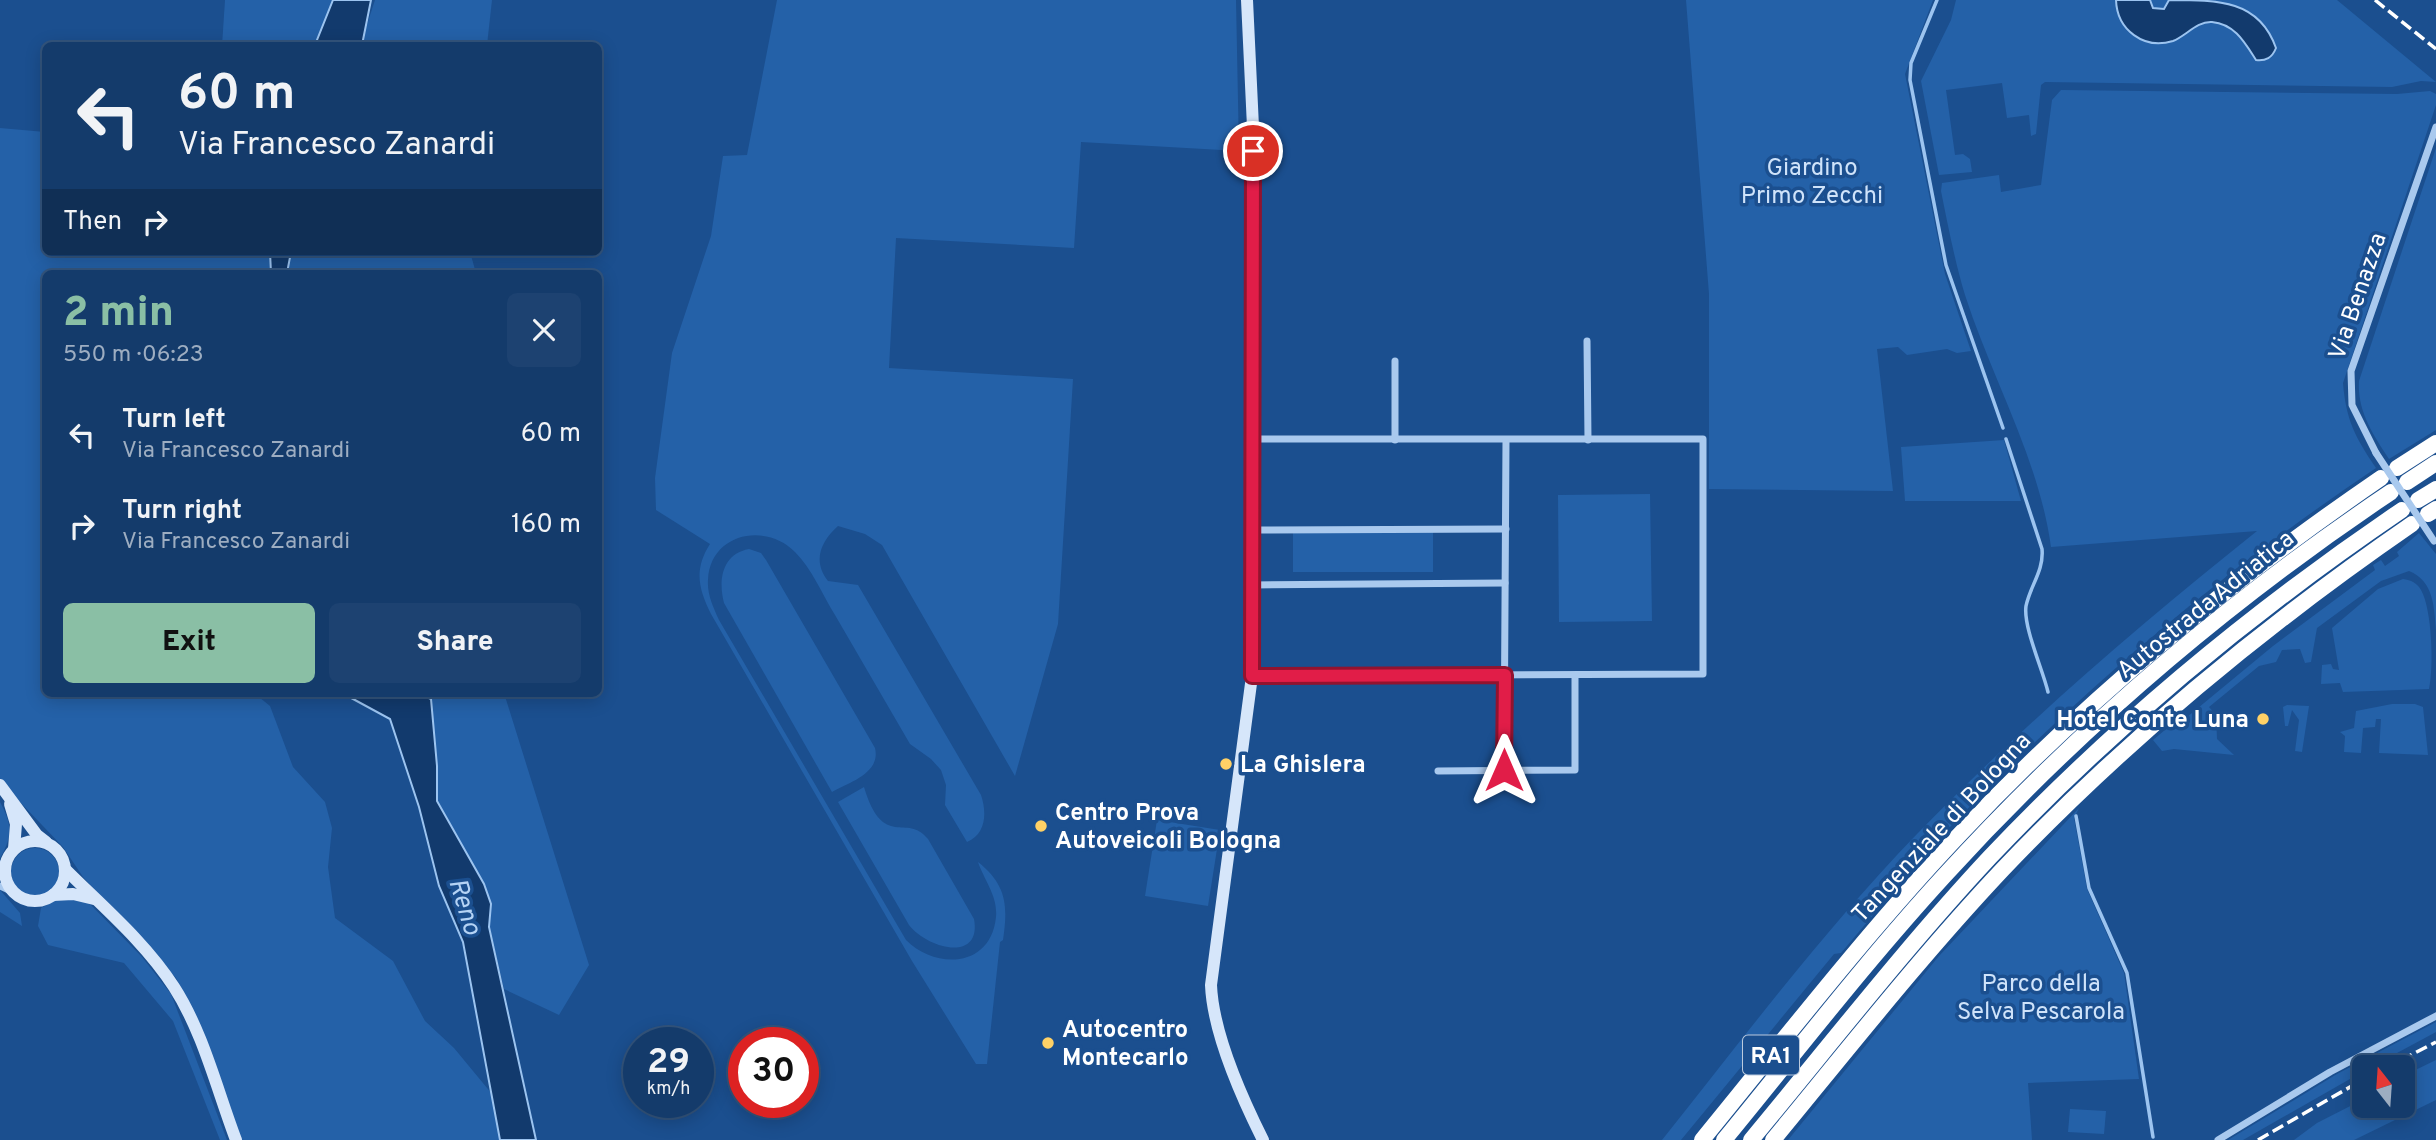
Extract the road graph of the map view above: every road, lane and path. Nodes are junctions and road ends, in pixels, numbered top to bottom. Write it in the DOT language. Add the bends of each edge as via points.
graph roads {
  1 [pos="1247,0"];
  2 [pos="2436,127"];
  3 [pos="1587,341"];
  4 [pos="1395,361"];
  5 [pos="1252,439"];
  6 [pos="1395,440"];
  7 [pos="1506,440"];
  8 [pos="1588,440"];
  9 [pos="2436,443"];
  10 [pos="2436,463"];
  11 [pos="2397,468"];
  12 [pos="2381,478"];
  13 [pos="2407,482"];
  14 [pos="2436,489"];
  15 [pos="2390,492"];
  16 [pos="2418,500"];
  17 [pos="1506,529"];
  18 [pos="1252,530"];
  19 [pos="2435,542"];
  20 [pos="1505,583"];
  21 [pos="1253,585"];
  22 [pos="1505,675"];
  23 [pos="1575,675"];
  24 [pos="1252,676"];
  25 [pos="1504,770"];
  26 [pos="1438,771"];
  27 [pos="0,787"];
  28 [pos="49,845"];
  29 [pos="12,852"];
  30 [pos="0,867"];
  31 [pos="65,869"];
  32 [pos="0,886"];
  33 [pos="13,892"];
  34 [pos="53,895"];
  35 [pos="98,901"];
  36 [pos="2436,1016"];
  37 [pos="1261,1138"];
  38 [pos="236,1140"];
  39 [pos="1702,1140"];
  40 [pos="1724,1140"];
  41 [pos="1751,1140"];
  42 [pos="1773,1140"];
  43 [pos="2218,1140"];
  1 -- 5 [label="street" via="1252,127"];
  2 -- 19 [label="street, Via Benazza, bridge" via="2351,372 2351,405 2376,453"];
  3 -- 8 [label="street"];
  4 -- 6 [label="street"];
  5 -- 6 [label="street"];
  5 -- 18 [label="street"];
  6 -- 7 [label="street"];
  7 -- 8 [label="street"];
  7 -- 17 [label="street"];
  8 -- 23 [label="street" via="1703,439 1703,674"];
  9 -- 11 [label="highway"];
  10 -- 13 [label="highway"];
  12 -- 39 [label="highway, Tangenziale di Bologna / RA1" via="2206,607 2030,763 1898,903"];
  14 -- 16 [label="highway"];
  15 -- 40 [label="highway, Autostrada Adriatica" via="2225,612 2110,710 2038,779 1909,915"];
  17 -- 18 [label="street"];
  17 -- 20 [label="street"];
  18 -- 21 [label="street"];
  20 -- 21 [label="street"];
  20 -- 22 [label="street"];
  21 -- 24 [label="street"];
  22 -- 23 [label="street"];
  22 -- 24 [label="street"];
  22 -- 25 [label="street"];
  23 -- 25 [label="street" via="1575,770"];
  24 -- 37 [label="street" via="1211,985 1222,1039"];
  25 -- 26 [label="street"];
  27 -- 28 [label="street"];
  27 -- 29 [label="street" via="14,814"];
  28 -- 29 [label="street" via="31,841"];
  28 -- 31 [label="street" via="60,855"];
  29 -- 30 [label="street"];
  29 -- 33 [label="street" via="5,870"];
  31 -- 34 [label="street" via="62,884"];
  31 -- 35 [label="street"];
  32 -- 33 [label="street"];
  33 -- 34 [label="street" via="29,901"];
  34 -- 35 [label="street" via="72,894"];
  35 -- 38 [label="street" via="174,987"];
  36 -- 43 [label="street" via="2330,1072"];
  41 -- 42 [label="highway, Autostrada Adriatica / RA1" via="1931,923 2085,764 2241,627 2407,517 2165,713 2071,800 1946,932"];
}
